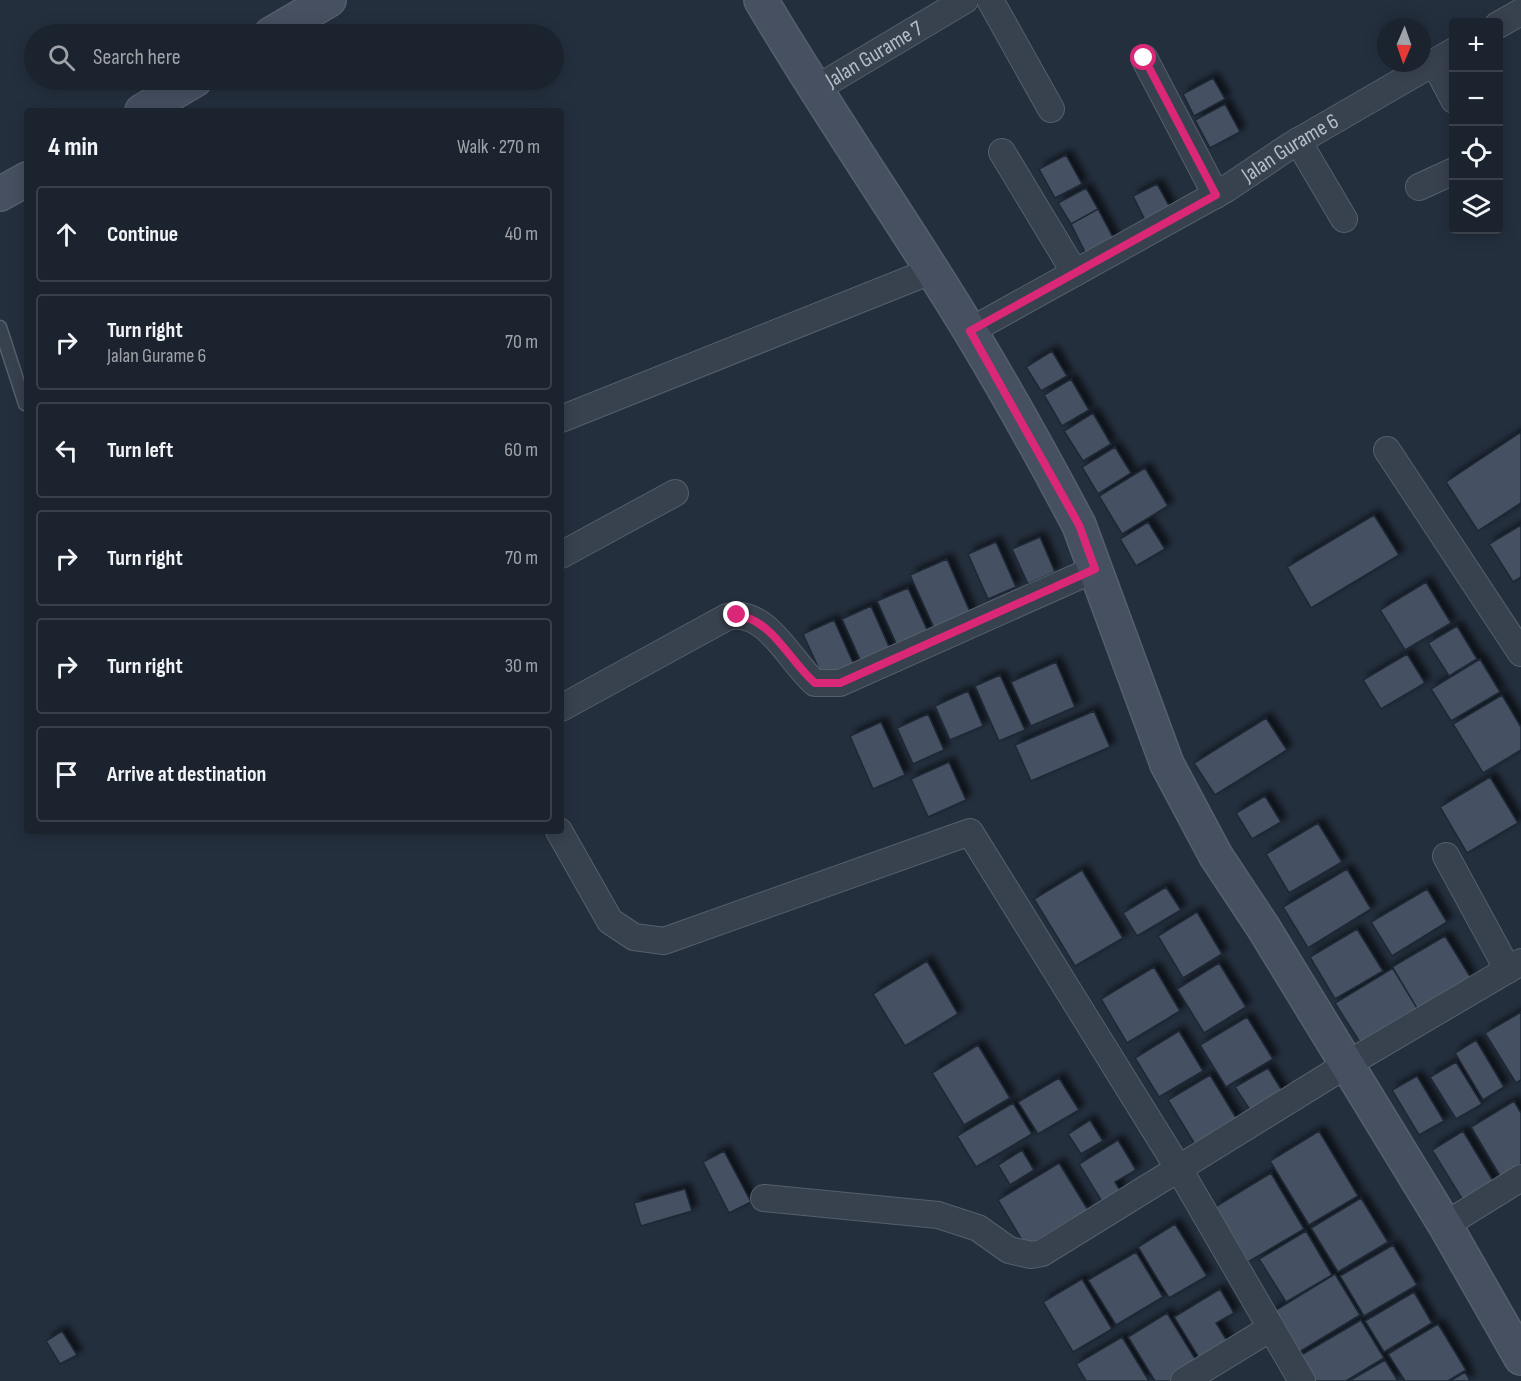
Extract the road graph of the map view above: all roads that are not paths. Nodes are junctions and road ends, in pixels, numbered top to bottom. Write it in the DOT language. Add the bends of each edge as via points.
graph roads {
  1 [pos="329,0"];
  2 [pos="761,0"];
  3 [pos="965,0"];
  4 [pos="990,0"];
  5 [pos="1521,12"];
  6 [pos="1503,22"];
  7 [pos="288,24"];
  8 [pos="1444,56"];
  9 [pos="1144,58"];
  10 [pos="1449,78"];
  11 [pos="179,90"];
  12 [pos="814,90"];
  13 [pos="152,108"];
  14 [pos="1051,109"];
  15 [pos="1298,141"];
  16 [pos="1002,152"];
  17 [pos="1449,173"];
  18 [pos="24,181"];
  19 [pos="1419,188"];
  20 [pos="0,194"];
  21 [pos="1216,195"];
  22 [pos="1344,219"];
  23 [pos="932,271"];
  24 [pos="1075,273"];
  25 [pos="0,327"];
  26 [pos="970,331"];
  27 [pos="24,401"];
  28 [pos="564,418"];
  29 [pos="1388,450"];
  30 [pos="675,492"];
  31 [pos="564,553"];
  32 [pos="1095,569"];
  33 [pos="1521,652"];
  34 [pos="564,706"];
  35 [pos="561,834"];
  36 [pos="1446,856"];
  37 [pos="1515,966"];
  38 [pos="1346,1065"];
  39 [pos="1179,1169"];
  40 [pos="1521,1178"];
  41 [pos="764,1198"];
  42 [pos="1445,1226"];
  43 [pos="1271,1329"];
  44 [pos="1521,1358"];
  45 [pos="1184,1381"];
  46 [pos="1302,1381"];
  1 -- 7 [label="street"];
  2 -- 12 [label="street"];
  3 -- 12 [label="street, Jalan Gurame 7"];
  4 -- 14 [label="street"];
  5 -- 6 [label="street"];
  8 -- 10 [label="street"];
  8 -- 15 [label="street, Jalan Gurame 6"];
  9 -- 21 [label="street"];
  11 -- 13 [label="street"];
  12 -- 23 [label="street"];
  15 -- 21 [label="street, Jalan Gurame 6"];
  15 -- 22 [label="street"];
  16 -- 24 [label="street"];
  17 -- 19 [label="street"];
  18 -- 20 [label="street"];
  21 -- 24 [label="street, Jalan Gurame 6"];
  23 -- 26 [label="street"];
  23 -- 28 [label="street"];
  24 -- 26 [label="street, Jalan Gurame 6"];
  25 -- 27 [label="lane"];
  26 -- 32 [label="street" via="1079,525"];
  29 -- 33 [label="street"];
  30 -- 31 [label="street"];
  32 -- 34 [label="street" via="840,683 815,683 777,639 752,619 737,615"];
  32 -- 38 [label="street" via="1167,764 1216,856"];
  35 -- 39 [label="street" via="610,921 634,937 664,941 970,832"];
  36 -- 37 [label="street"];
  37 -- 38 [label="street"];
  38 -- 39 [label="street"];
  38 -- 42 [label="street"];
  39 -- 41 [label="street" via="1051,1249 1031,1255 1009,1250 994,1237 962,1221 938,1215"];
  39 -- 43 [label="street"];
  40 -- 42 [label="street"];
  42 -- 44 [label="street"];
  43 -- 45 [label="street"];
  43 -- 46 [label="street"];
}
